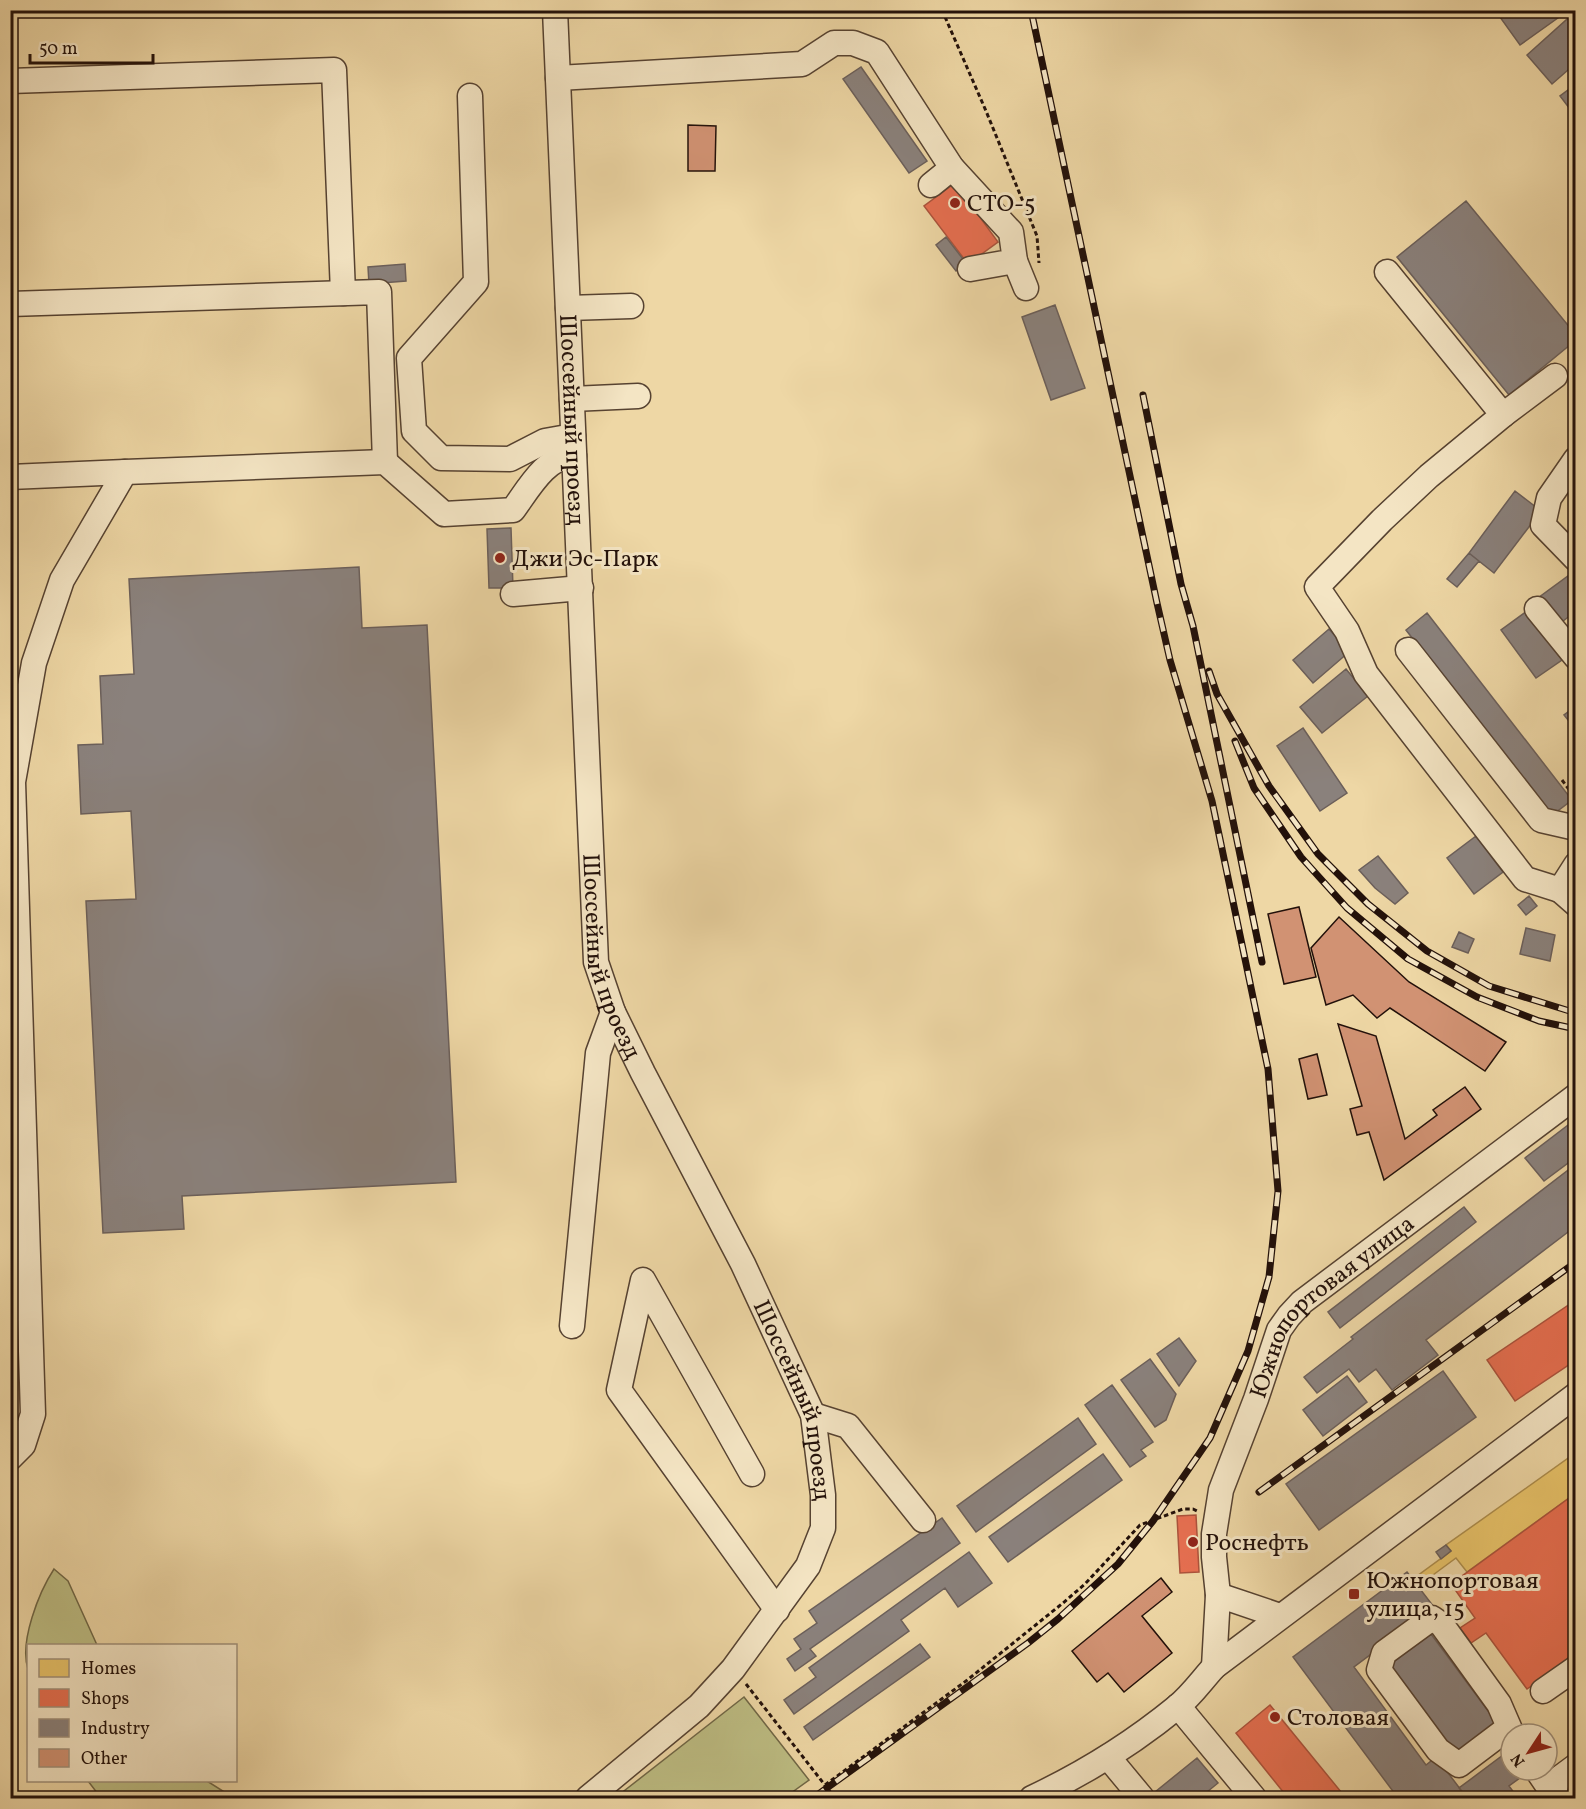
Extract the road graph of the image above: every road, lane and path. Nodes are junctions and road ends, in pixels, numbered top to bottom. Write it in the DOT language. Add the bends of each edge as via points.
graph roads {
  1 [pos="555,10"];
  2 [pos="872,10"];
  3 [pos="942,10"];
  4 [pos="849,13"];
  5 [pos="558,78"];
  6 [pos="10,81"];
  7 [pos="470,96"];
  8 [pos="952,168"];
  9 [pos="931,185"];
  10 [pos="1015,261"];
  11 [pos="1039,265"];
  12 [pos="970,269"];
  13 [pos="1387,272"];
  14 [pos="1026,288"];
  15 [pos="343,293"];
  16 [pos="10,304"];
  17 [pos="631,306"];
  18 [pos="568,308"];
  19 [pos="1555,376"];
  20 [pos="638,396"];
  21 [pos="572,399"];
  22 [pos="1503,415"];
  23 [pos="573,446"];
  24 [pos="1575,459"];
  25 [pos="386,462"];
  26 [pos="125,472"];
  27 [pos="10,477"];
  28 [pos="1575,559"];
  29 [pos="581,588"];
  30 [pos="513,594"];
  31 [pos="1538,609"];
  32 [pos="1408,650"];
  33 [pos="1575,657"];
  34 [pos="1562,780"];
  35 [pos="1575,799"];
  36 [pos="1575,828"];
  37 [pos="1575,866"];
  38 [pos="1568,897"];
  39 [pos="613,1012"];
  40 [pos="1575,1096"];
  41 [pos="572,1326"];
  42 [pos="1575,1395"];
  43 [pos="813,1415"];
  44 [pos="10,1458"];
  45 [pos="752,1474"];
  46 [pos="1221,1490"];
  47 [pos="1201,1518"];
  48 [pos="923,1520"];
  49 [pos="1218,1595"];
  50 [pos="777,1610"];
  51 [pos="1280,1616"];
  52 [pos="1214,1666"];
  53 [pos="733,1668"];
  54 [pos="1575,1668"];
  55 [pos="1543,1690"];
  56 [pos="1178,1706"];
  57 [pos="1510,1731"];
  58 [pos="1108,1757"];
  59 [pos="1575,1766"];
  60 [pos="1545,1782"];
  61 [pos="825,1785"];
  62 [pos="1554,1797"];
  63 [pos="588,1798"];
  64 [pos="835,1798"];
  65 [pos="1032,1798"];
  66 [pos="1142,1798"];
  67 [pos="1254,1798"];
  1 -- 5 [label="street, Шоссейный проезд"];
  2 -- 4 [label="path"];
  3 -- 11 [label="path" via="1037,236"];
  5 -- 8 [label="street" via="802,64 834,43 853,43 877,52"];
  5 -- 18 [label="street, Шоссейный проезд"];
  6 -- 15 [label="street" via="334,70"];
  7 -- 23 [label="street" via="476,282 409,358 414,431 441,458 510,459 545,441"];
  8 -- 9 [label="street"];
  8 -- 10 [label="street" via="1011,232"];
  10 -- 12 [label="street"];
  10 -- 14 [label="street"];
  13 -- 22 [label="street"];
  15 -- 16 [label="street"];
  15 -- 25 [label="street" via="379,292"];
  17 -- 18 [label="street"];
  18 -- 21 [label="street, Шоссейный проезд"];
  19 -- 22 [label="street"];
  20 -- 21 [label="street"];
  21 -- 23 [label="street, Шоссейный проезд"];
  22 -- 38 [label="street" via="1413,491 1317,587 1347,631 1366,674 1526,879"];
  23 -- 25 [label="street" via="567,455 541,470 513,510 444,514"];
  23 -- 29 [label="street, Шоссейный проезд"];
  24 -- 28 [label="street" via="1549,498 1543,525"];
  25 -- 26 [label="street"];
  26 -- 27 [label="street"];
  26 -- 44 [label="street" via="62,580 34,663 12,782 33,1414 23,1445"];
  29 -- 30 [label="street"];
  29 -- 39 [label="street, Шоссейный проезд" via="596,962"];
  31 -- 33 [label="street"];
  32 -- 36 [label="street" via="1541,820"];
  34 -- 35 [label="path"];
  37 -- 38 [label="street"];
  39 -- 41 [label="street" via="598,1053"];
  39 -- 43 [label="street, Шоссейный проезд" via="743,1264"];
  40 -- 46 [label="street, Южнопортовая улица" via="1302,1302 1289,1316 1279,1330"];
  42 -- 51 [label="street"];
  43 -- 48 [label="street" via="848,1426"];
  43 -- 50 [label="street, Шоссейный проезд" via="823,1528 808,1566"];
  45 -- 50 [label="street" via="643,1280 619,1390"];
  46 -- 47 [label="street"];
  46 -- 49 [label="street, Южнопортовая улица" via="1214,1534"];
  47 -- 61 [label="path" via="1193,1509 1183,1509 1140,1525 1063,1603 966,1681"];
  49 -- 51 [label="street"];
  49 -- 52 [label="street, Южнопортовая улица"];
  50 -- 53 [label="street, Шоссейный проезд"];
  51 -- 52 [label="street"];
  52 -- 56 [label="street"];
  53 -- 61 [label="path"];
  53 -- 63 [label="street, Шоссейный проезд" via="699,1706"];
  54 -- 55 [label="street"];
  56 -- 58 [label="street"];
  56 -- 67 [label="street"];
  57 -- 57 [label="street" via="1499,1704 1442,1624 1431,1618 1384,1653 1379,1670 1438,1750 1459,1765"];
  58 -- 65 [label="street"];
  58 -- 66 [label="street"];
  59 -- 62 [label="street" via="1557,1780"];
  60 -- 62 [label="street"];
  61 -- 64 [label="path"];
}
